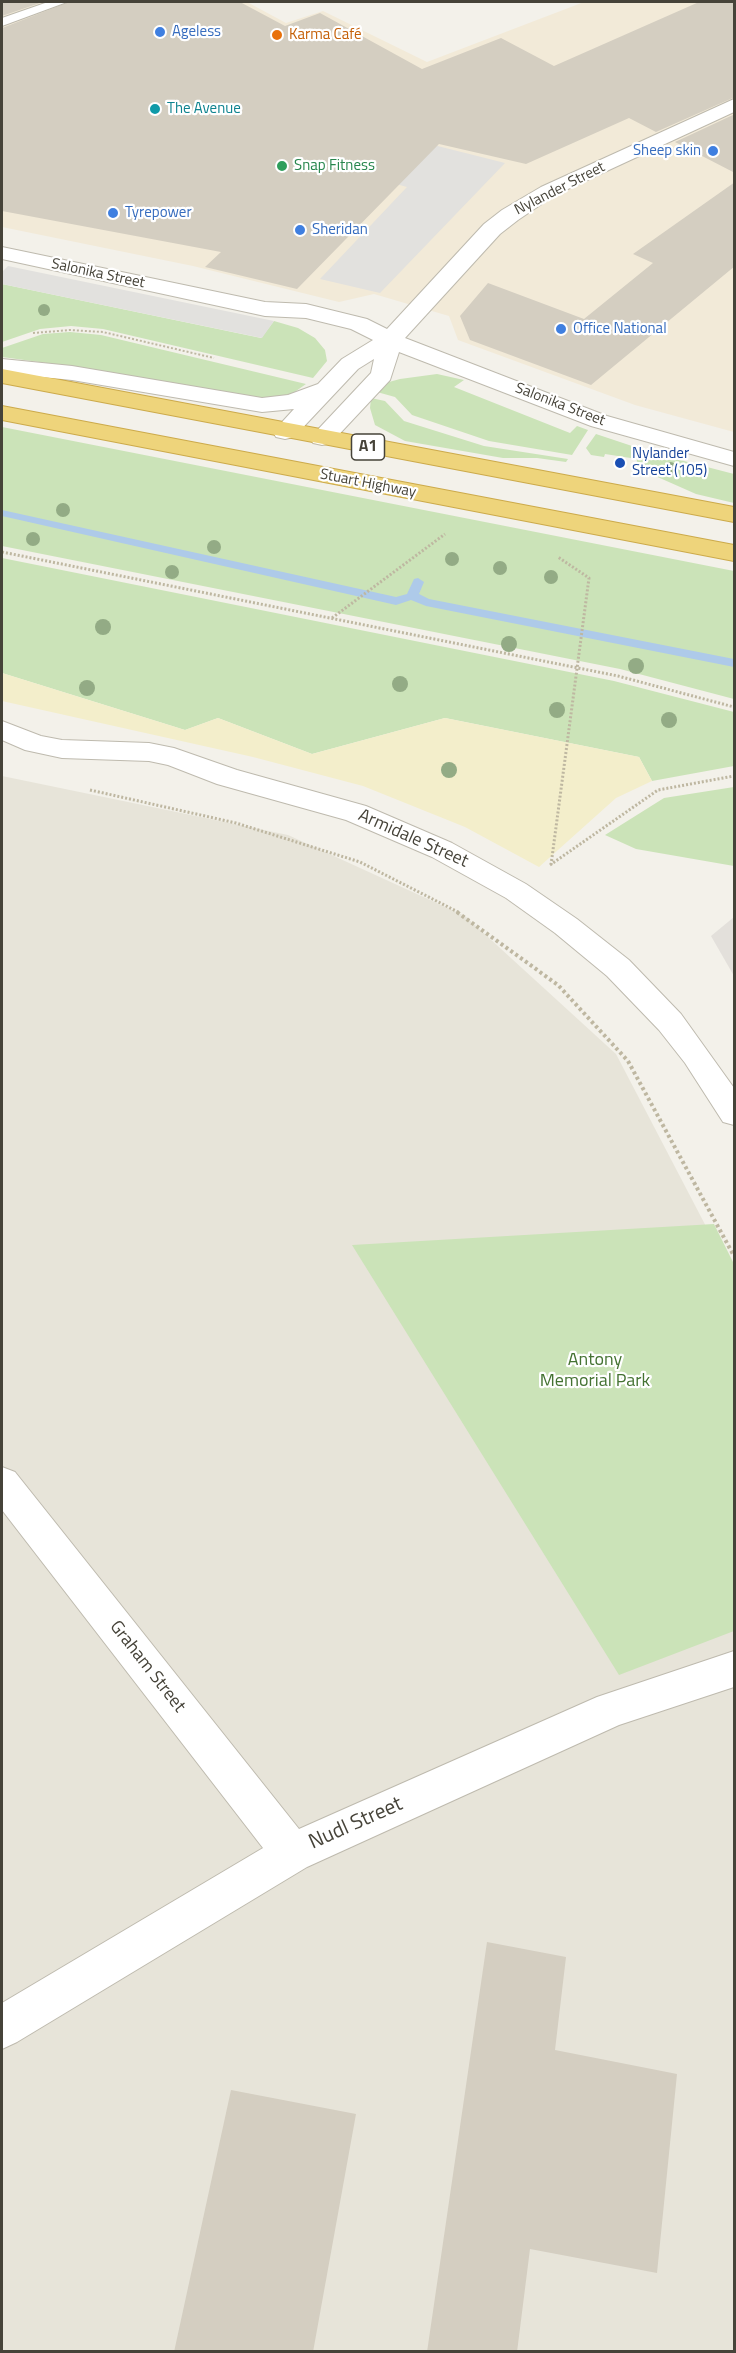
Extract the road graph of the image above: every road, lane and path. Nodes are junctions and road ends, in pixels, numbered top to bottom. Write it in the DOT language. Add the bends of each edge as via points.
graph roads {
  1 [pos="60,2"];
  2 [pos="2,22"];
  3 [pos="735,105"];
  4 [pos="2,253"];
  5 [pos="390,340"];
  6 [pos="2,366"];
  7 [pos="2,376"];
  8 [pos="329,386"];
  9 [pos="2,413"];
  10 [pos="285,432"];
  11 [pos="322,438"];
  12 [pos="735,459"];
  13 [pos="258,463"];
  14 [pos="296,470"];
  15 [pos="735,515"];
  16 [pos="457,535"];
  17 [pos="2,552"];
  18 [pos="735,553"];
  19 [pos="555,555"];
  20 [pos="332,618"];
  21 [pos="578,667"];
  22 [pos="735,706"];
  23 [pos="2,730"];
  24 [pos="735,776"];
  25 [pos="80,787"];
  26 [pos="551,865"];
  27 [pos="516,891"];
  28 [pos="735,1113"];
  29 [pos="735,1256"];
  30 [pos="2,1483"];
  31 [pos="735,1669"];
  32 [pos="292,1852"];
  33 [pos="2,2027"];
  1 -- 2 [label="lane"];
  3 -- 5 [label="street, Nylander Street" via="548,192 510,214"];
  4 -- 5 [label="street, Salonika Street" via="266,309 351,336"];
  5 -- 8 [label="street, Nylander Street" via="357,358"];
  5 -- 11 [label="street, Nylander Street" via="382,375"];
  5 -- 12 [label="street, Salonika Street" via="599,421"];
  6 -- 8 [label="street" via="101,377 262,405 292,402"];
  7 -- 10 [label="highway, A1"];
  8 -- 10 [label="street, Nylander Street"];
  9 -- 13 [label="highway, Stuart Highway / A1"];
  10 -- 11 [label="highway, A1"];
  10 -- 13 [label="highway, Nylander Street"];
  11 -- 14 [label="highway"];
  11 -- 15 [label="highway, A1"];
  13 -- 14 [label="highway, Stuart Highway / A1"];
  14 -- 18 [label="highway, Stuart Highway / A1"];
  16 -- 20 [label="path" via="445,533"];
  17 -- 20 [label="path"];
  19 -- 21 [label="path" via="589,578"];
  20 -- 21 [label="path"];
  21 -- 22 [label="path"];
  21 -- 26 [label="path"];
  23 -- 27 [label="street, Armidale Street" via="35,744 62,749 162,754 227,777 322,802 395,828"];
  24 -- 26 [label="path" via="658,790"];
  25 -- 29 [label="path" via="236,823 360,862 462,914 558,985 628,1061"];
  26 -- 27 [label="path"];
  27 -- 28 [label="street, Armidale Street" via="597,950 640,989 696,1055"];
  30 -- 32 [label="street, Graham Street"];
  31 -- 32 [label="street, Nudl Street" via="611,1710"];
  32 -- 33 [label="street, Nudl Street"];
}
